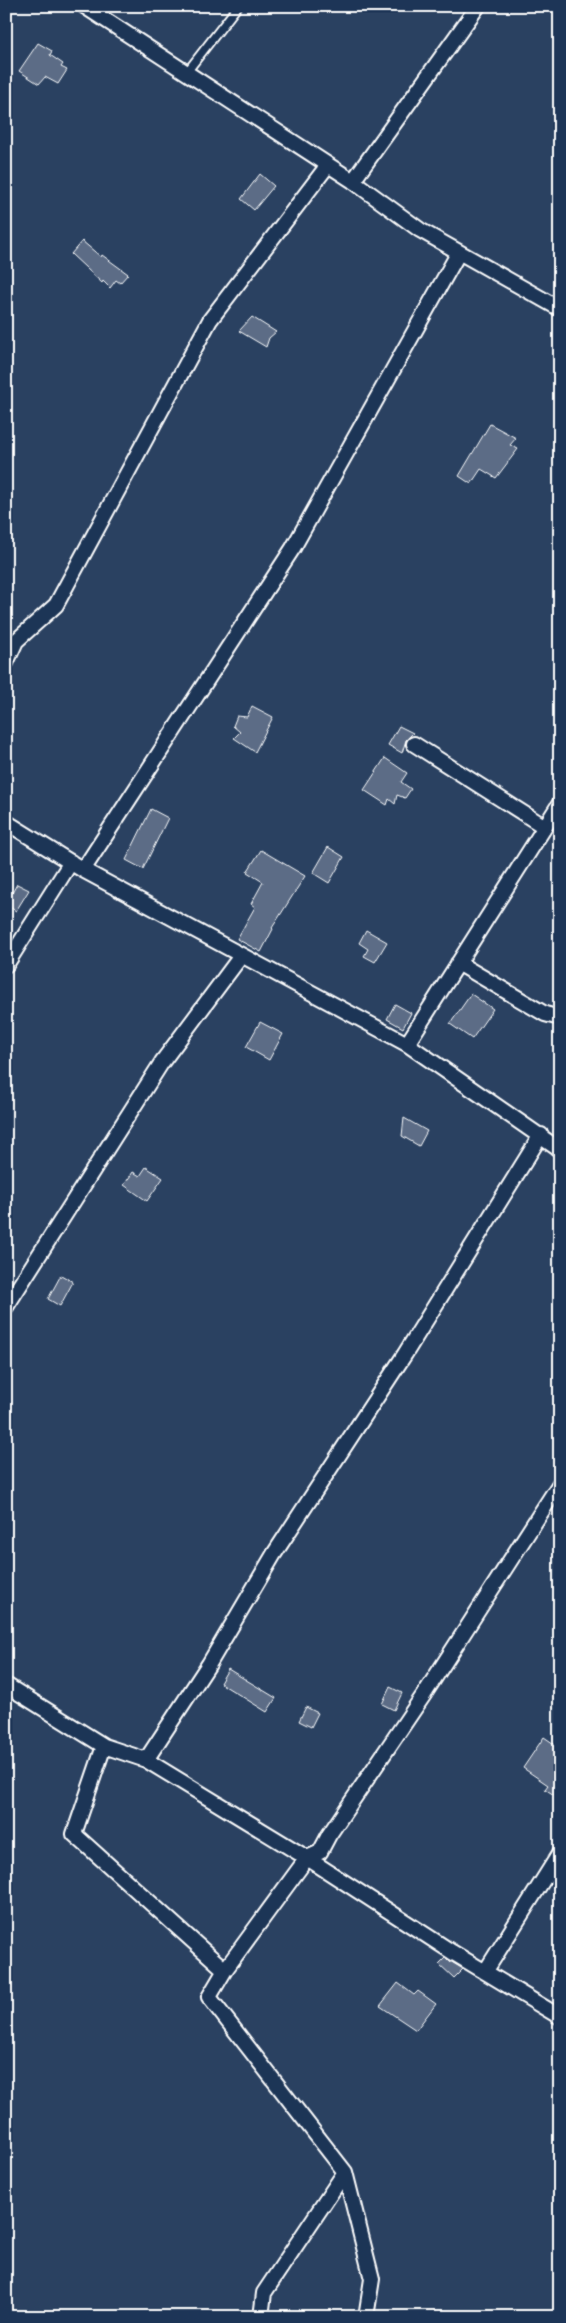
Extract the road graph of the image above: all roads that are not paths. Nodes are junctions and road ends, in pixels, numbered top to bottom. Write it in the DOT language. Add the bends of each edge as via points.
graph roads {
  1 [pos="84,6"];
  2 [pos="238,6"];
  3 [pos="478,6"];
  4 [pos="186,73"];
  5 [pos="328,165"];
  6 [pos="353,182"];
  7 [pos="459,252"];
  8 [pos="560,309"];
  9 [pos="6,663"];
  10 [pos="414,744"];
  11 [pos="560,803"];
  12 [pos="6,822"];
  13 [pos="545,827"];
  14 [pos="77,866"];
  15 [pos="241,956"];
  16 [pos="458,963"];
  17 [pos="6,965"];
  18 [pos="560,1018"];
  19 [pos="407,1044"];
  20 [pos="541,1135"];
  21 [pos="560,1150"];
  22 [pos="6,1307"];
  23 [pos="560,1483"];
  24 [pos="6,1685"];
  25 [pos="104,1746"];
  26 [pos="146,1760"];
  27 [pos="560,1853"];
  28 [pos="306,1858"];
  29 [pos="225,1970"];
  30 [pos="485,1972"];
  31 [pos="560,2017"];
  32 [pos="345,2172"];
  33 [pos="261,2317"];
  34 [pos="366,2317"];
  1 -- 4 [label="street"];
  2 -- 4 [label="lane"];
  3 -- 6 [label="street"];
  4 -- 5 [label="street"];
  5 -- 6 [label="street"];
  5 -- 9 [label="street" via="210,320 56,605 16,641"];
  6 -- 7 [label="street" via="420,230"];
  7 -- 8 [label="street"];
  7 -- 14 [label="street" via="292,548"];
  10 -- 13 [label="street"];
  11 -- 13 [label="street"];
  12 -- 14 [label="street"];
  13 -- 16 [label="street"];
  14 -- 15 [label="street"];
  14 -- 17 [label="street"];
  15 -- 19 [label="street"];
  15 -- 22 [label="street" via="162,1062"];
  16 -- 18 [label="street" via="545,1014"];
  16 -- 19 [label="street"];
  19 -- 20 [label="street"];
  20 -- 21 [label="street"];
  20 -- 26 [label="street" via="405,1354 274,1554 210,1664"];
  23 -- 28 [label="street" via="320,1852"];
  24 -- 25 [label="street"];
  25 -- 26 [label="street"];
  25 -- 29 [label="street" via="74,1834"];
  26 -- 28 [label="street"];
  27 -- 30 [label="street"];
  28 -- 29 [label="street"];
  28 -- 30 [label="street"];
  29 -- 32 [label="street" via="209,1997"];
  30 -- 31 [label="street"];
  32 -- 33 [label="street" via="264,2294"];
  32 -- 34 [label="street" via="372,2279"];
}
